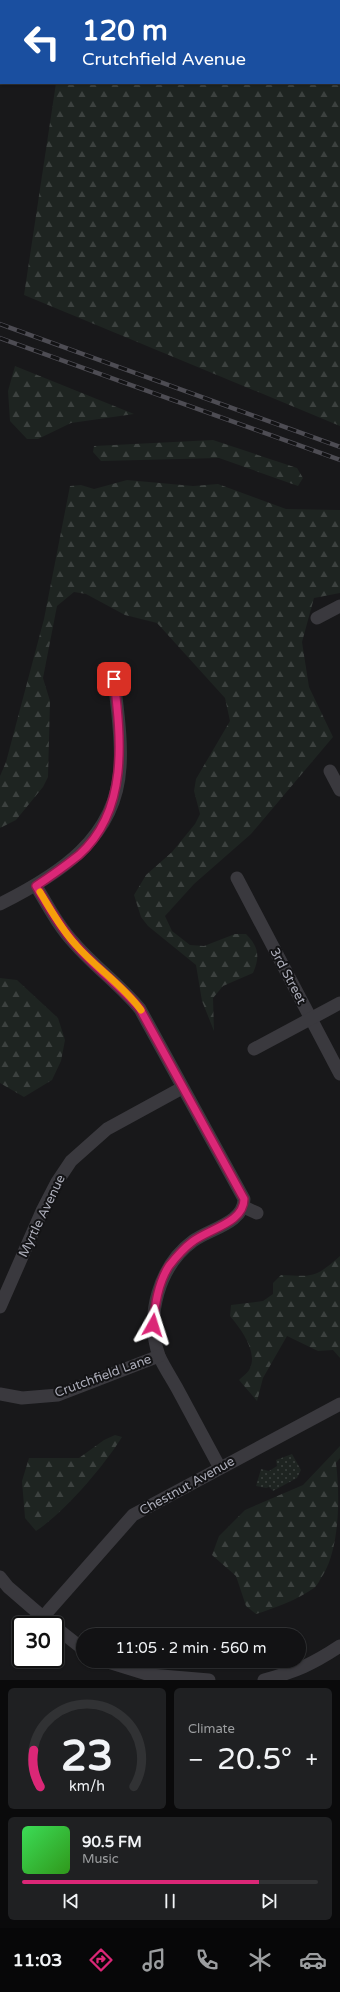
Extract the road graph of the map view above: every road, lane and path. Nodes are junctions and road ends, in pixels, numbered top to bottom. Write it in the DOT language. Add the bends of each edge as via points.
graph roads {
  1 [pos="340,606"];
  2 [pos="317,618"];
  3 [pos="114,679"];
  4 [pos="330,771"];
  5 [pos="340,790"];
  6 [pos="237,878"];
  7 [pos="36,886"];
  8 [pos="0,904"];
  9 [pos="340,1002"];
  10 [pos="310,1018"];
  11 [pos="254,1049"];
  12 [pos="340,1074"];
  13 [pos="182,1088"];
  14 [pos="244,1207"];
  15 [pos="257,1212"];
  16 [pos="0,1307"];
  17 [pos="159,1356"];
  18 [pos="0,1394"];
  19 [pos="340,1404"];
  20 [pos="220,1468"];
  21 [pos="0,1577"];
  22 [pos="42,1616"];
  23 [pos="52,1616"];
  24 [pos="64,1634"];
  25 [pos="76,1644"];
  26 [pos="340,1646"];
  27 [pos="128,1668"];
  28 [pos="209,1680"];
  29 [pos="264,1680"];
  1 -- 2 [label="street"];
  3 -- 7 [label="street" via="120,768 110,810 97,834 80,854"];
  4 -- 5 [label="street"];
  6 -- 10 [label="street, 3rd Street"];
  7 -- 8 [label="street"];
  7 -- 13 [label="street" via="61,928 76,946 124,989 140,1009"];
  9 -- 10 [label="street"];
  10 -- 11 [label="street"];
  10 -- 12 [label="street, 3rd Street"];
  13 -- 14 [label="street" via="244,1199"];
  13 -- 16 [label="street, Myrtle Avenue" via="107,1129 72,1161 57,1182 42,1211"];
  14 -- 15 [label="street"];
  14 -- 17 [label="street" via="230,1221 193,1241 169,1267 155,1305 153,1325"];
  17 -- 18 [label="street, Crutchfield Lane" via="58,1395 22,1398"];
  17 -- 20 [label="street"];
  19 -- 20 [label="street, Chestnut Avenue"];
  20 -- 23 [label="street, Chestnut Avenue" via="133,1515"];
  21 -- 22 [label="street"];
  24 -- 25 [label="street"];
  26 -- 29 [label="street" via="316,1662 291,1673"];
  27 -- 28 [label="street" via="150,1675"];
}
